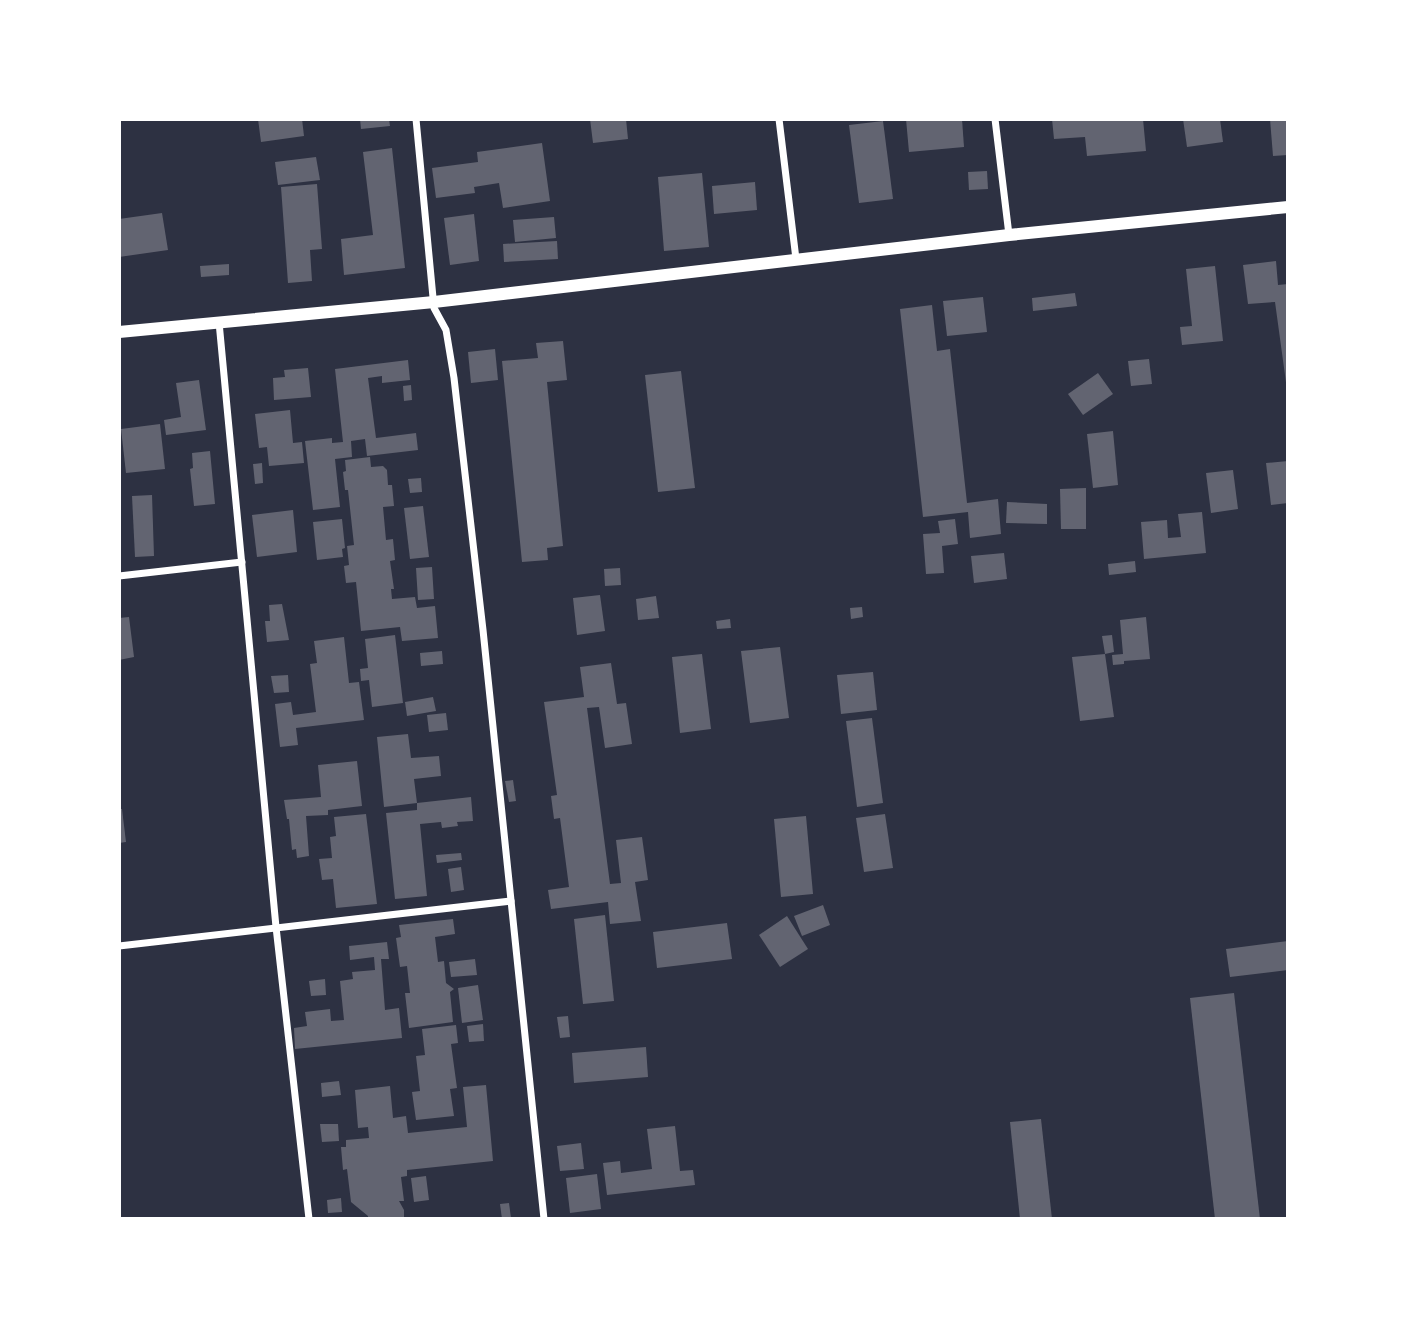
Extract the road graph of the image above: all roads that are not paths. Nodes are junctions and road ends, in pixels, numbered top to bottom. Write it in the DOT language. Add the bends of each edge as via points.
graph roads {
  1 [pos="416,119"];
  2 [pos="779,119"];
  3 [pos="995,119"];
  4 [pos="1288,207"];
  5 [pos="1009,235"];
  6 [pos="796,259"];
  7 [pos="434,302"];
  8 [pos="219,322"];
  9 [pos="119,332"];
  10 [pos="242,562"];
  11 [pos="119,576"];
  12 [pos="511,901"];
  13 [pos="276,927"];
  14 [pos="119,946"];
  15 [pos="309,1219"];
  16 [pos="544,1219"];
  1 -- 7 [label="street"];
  2 -- 6 [label="street"];
  3 -- 5 [label="street"];
  4 -- 5 [label="street"];
  5 -- 6 [label="street"];
  6 -- 7 [label="street"];
  7 -- 8 [label="street"];
  7 -- 12 [label="street" via="446,330 454,378"];
  8 -- 9 [label="street"];
  8 -- 10 [label="street"];
  10 -- 11 [label="street"];
  10 -- 13 [label="street"];
  12 -- 13 [label="street"];
  12 -- 16 [label="street"];
  13 -- 14 [label="street"];
  13 -- 15 [label="street"];
}
